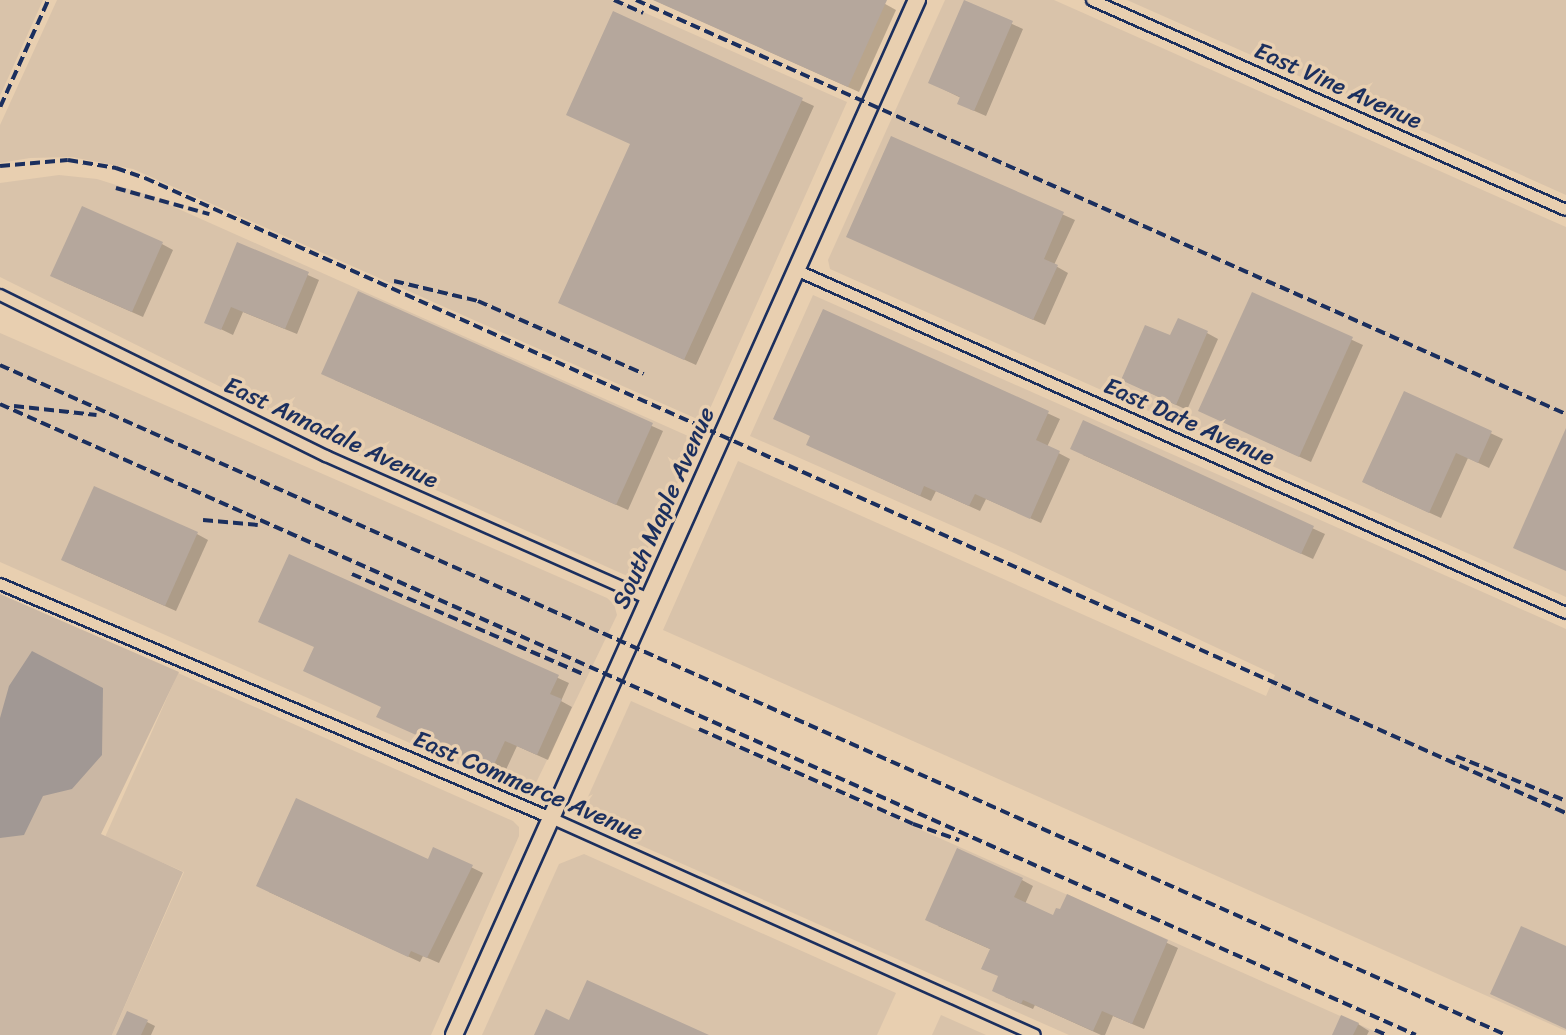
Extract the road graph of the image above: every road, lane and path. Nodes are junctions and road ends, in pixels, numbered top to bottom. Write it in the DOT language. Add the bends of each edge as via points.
graph roads {
  1 [pos="917,0"];
  2 [pos="1092,0"];
  3 [pos="1566,210"];
  4 [pos="796,270"];
  5 [pos="0,295"];
  6 [pos="0,584"];
  7 [pos="649,599"];
  8 [pos="1566,613"];
  9 [pos="551,818"];
  10 [pos="454,1035"];
  11 [pos="1035,1035"];
  1 -- 4 [label="street, South Maple Avenue"];
  2 -- 3 [label="street, East Vine Avenue"];
  4 -- 7 [label="street, South Maple Avenue"];
  4 -- 8 [label="street, East Date Avenue"];
  5 -- 7 [label="street, East Annadale Avenue" via="326,456"];
  6 -- 9 [label="street, East Commerce Avenue"];
  7 -- 9 [label="street, South Maple Avenue"];
  9 -- 10 [label="street, South Maple Avenue"];
  9 -- 11 [label="street, East Commerce Avenue"];
}
